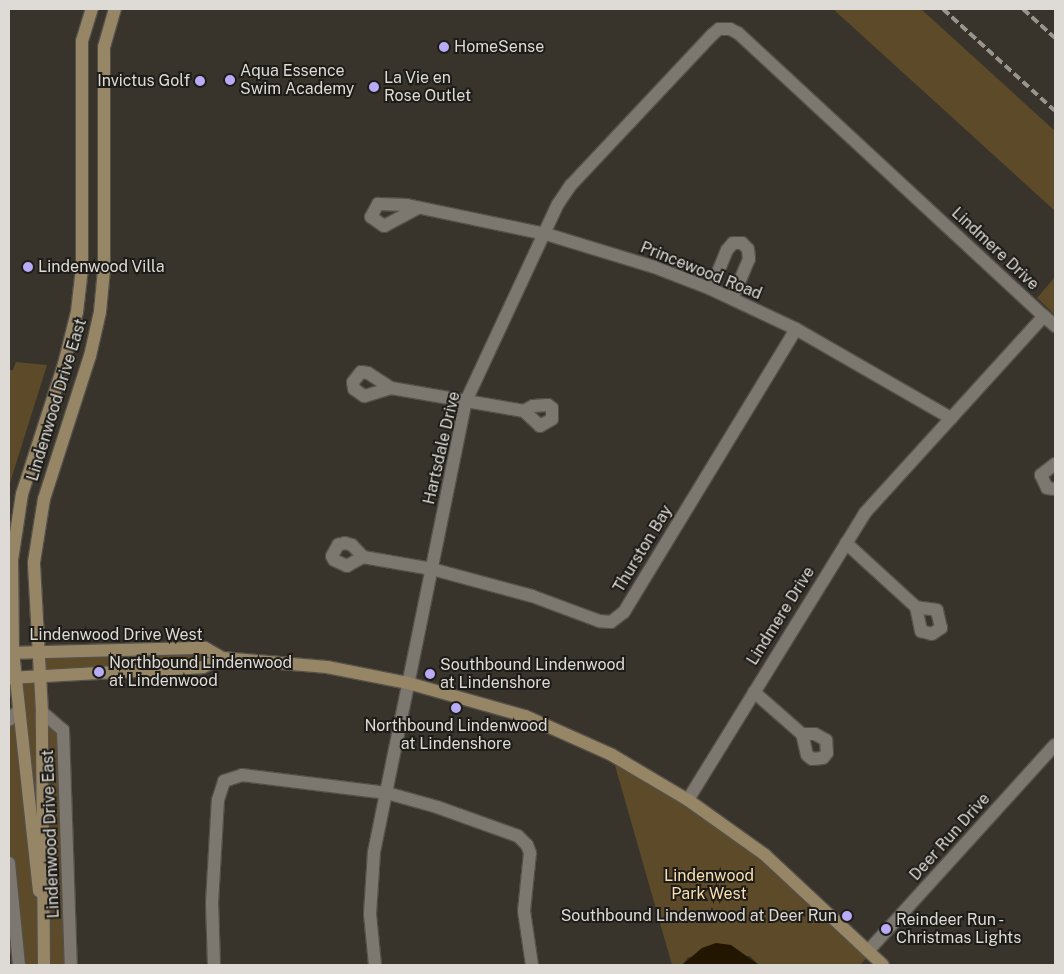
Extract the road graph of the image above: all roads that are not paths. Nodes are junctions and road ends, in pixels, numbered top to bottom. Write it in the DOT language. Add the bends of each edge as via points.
graph roads {
  1 [pos="92,9"];
  2 [pos="115,9"];
  3 [pos="418,208"];
  4 [pos="546,234"];
  5 [pos="711,289"];
  6 [pos="732,299"];
  7 [pos="1044,316"];
  8 [pos="1055,326"];
  9 [pos="796,329"];
  10 [pos="391,388"];
  11 [pos="466,401"];
  12 [pos="524,411"];
  13 [pos="951,418"];
  14 [pos="1055,464"];
  15 [pos="1055,489"];
  16 [pos="846,543"];
  17 [pos="363,557"];
  18 [pos="432,569"];
  19 [pos="916,607"];
  20 [pos="37,651"];
  21 [pos="11,653"];
  22 [pos="222,658"];
  23 [pos="39,676"];
  24 [pos="12,678"];
  25 [pos="408,683"];
  26 [pos="754,692"];
  27 [pos="42,712"];
  28 [pos="14,716"];
  29 [pos="802,734"];
  30 [pos="1055,745"];
  31 [pos="387,793"];
  32 [pos="688,800"];
  33 [pos="9,863"];
  34 [pos="42,903"];
  35 [pos="868,952"];
  36 [pos="19,965"];
  37 [pos="44,965"];
  38 [pos="72,965"];
  39 [pos="214,965"];
  40 [pos="375,965"];
  41 [pos="532,965"];
  42 [pos="883,965"];
  1 -- 21 [label="street, Lindenwood Drive East" via="82,42 82,268 77,312 64,364 22,494 12,560"];
  2 -- 20 [label="street, Lindenwood Drive East" via="104,46 103,291 90,356 54,462 38,532 34,562"];
  3 -- 4 [label="street, Princewood Road"];
  4 -- 5 [label="street, Princewood Road" via="654,266"];
  4 -- 7 [label="street, Lindmere Drive" via="558,204 576,180 719,29 730,29 738,32"];
  4 -- 11 [label="street, Hartsdale Drive"];
  5 -- 6 [label="street, Princewood Road"];
  5 -- 6 [label="street" via="727,250 734,243 742,243 748,249 749,259"];
  6 -- 9 [label="street, Princewood Road"];
  7 -- 8 [label="street"];
  7 -- 13 [label="street, Lindmere Drive"];
  9 -- 13 [label="street, Princewood Road"];
  9 -- 18 [label="street, Thurston Bay" via="619,618 606,623 532,596"];
  10 -- 11 [label="street"];
  11 -- 12 [label="street"];
  11 -- 18 [label="street, Hartsdale Drive"];
  13 -- 16 [label="street, Lindmere Drive" via="864,513"];
  14 -- 15 [label="street" via="1041,475 1047,488"];
  16 -- 19 [label="street"];
  16 -- 26 [label="street, Lindmere Drive"];
  17 -- 18 [label="street, Thurston Bay"];
  18 -- 25 [label="street, Hartsdale Drive"];
  20 -- 21 [label="street, Lindenwood Drive West"];
  20 -- 22 [label="street, Lindenwood Drive West" via="205,648"];
  20 -- 23 [label="street, Lindenwood Drive East"];
  21 -- 24 [label="street, Lindenwood Drive East"];
  22 -- 23 [label="street, Lindenwood Drive West" via="203,667"];
  22 -- 25 [label="street, Lindenwood Drive West" via="327,667"];
  23 -- 24 [label="street, Lindenwood Drive West"];
  23 -- 27 [label="street, Lindenwood Drive East"];
  24 -- 28 [label="street, Lindenwood Drive East"];
  25 -- 31 [label="street, Hartsdale Drive"];
  25 -- 32 [label="street, Lindenwood Drive West" via="525,716 612,755"];
  26 -- 29 [label="street"];
  26 -- 32 [label="street, Lindmere Drive"];
  27 -- 34 [label="street, Lindenwood Drive East"];
  27 -- 38 [label="street, Lindenwood Drive East" via="63,730"];
  28 -- 34 [label="street, Lindenwood Drive East"];
  30 -- 35 [label="street, Deer Run Drive"];
  31 -- 39 [label="street" via="259,776 237,776 224,781 218,800 213,870"];
  31 -- 40 [label="street, Hartsdale Drive" via="370,884"];
  31 -- 41 [label="street" via="493,826 518,836 527,845 530,853 524,911"];
  32 -- 35 [label="street, Lindenwood Drive West" via="765,855"];
  33 -- 36 [label="street"];
  34 -- 37 [label="street, Lindenwood Drive East"];
  35 -- 42 [label="street, Lindenwood Drive West"];
}
